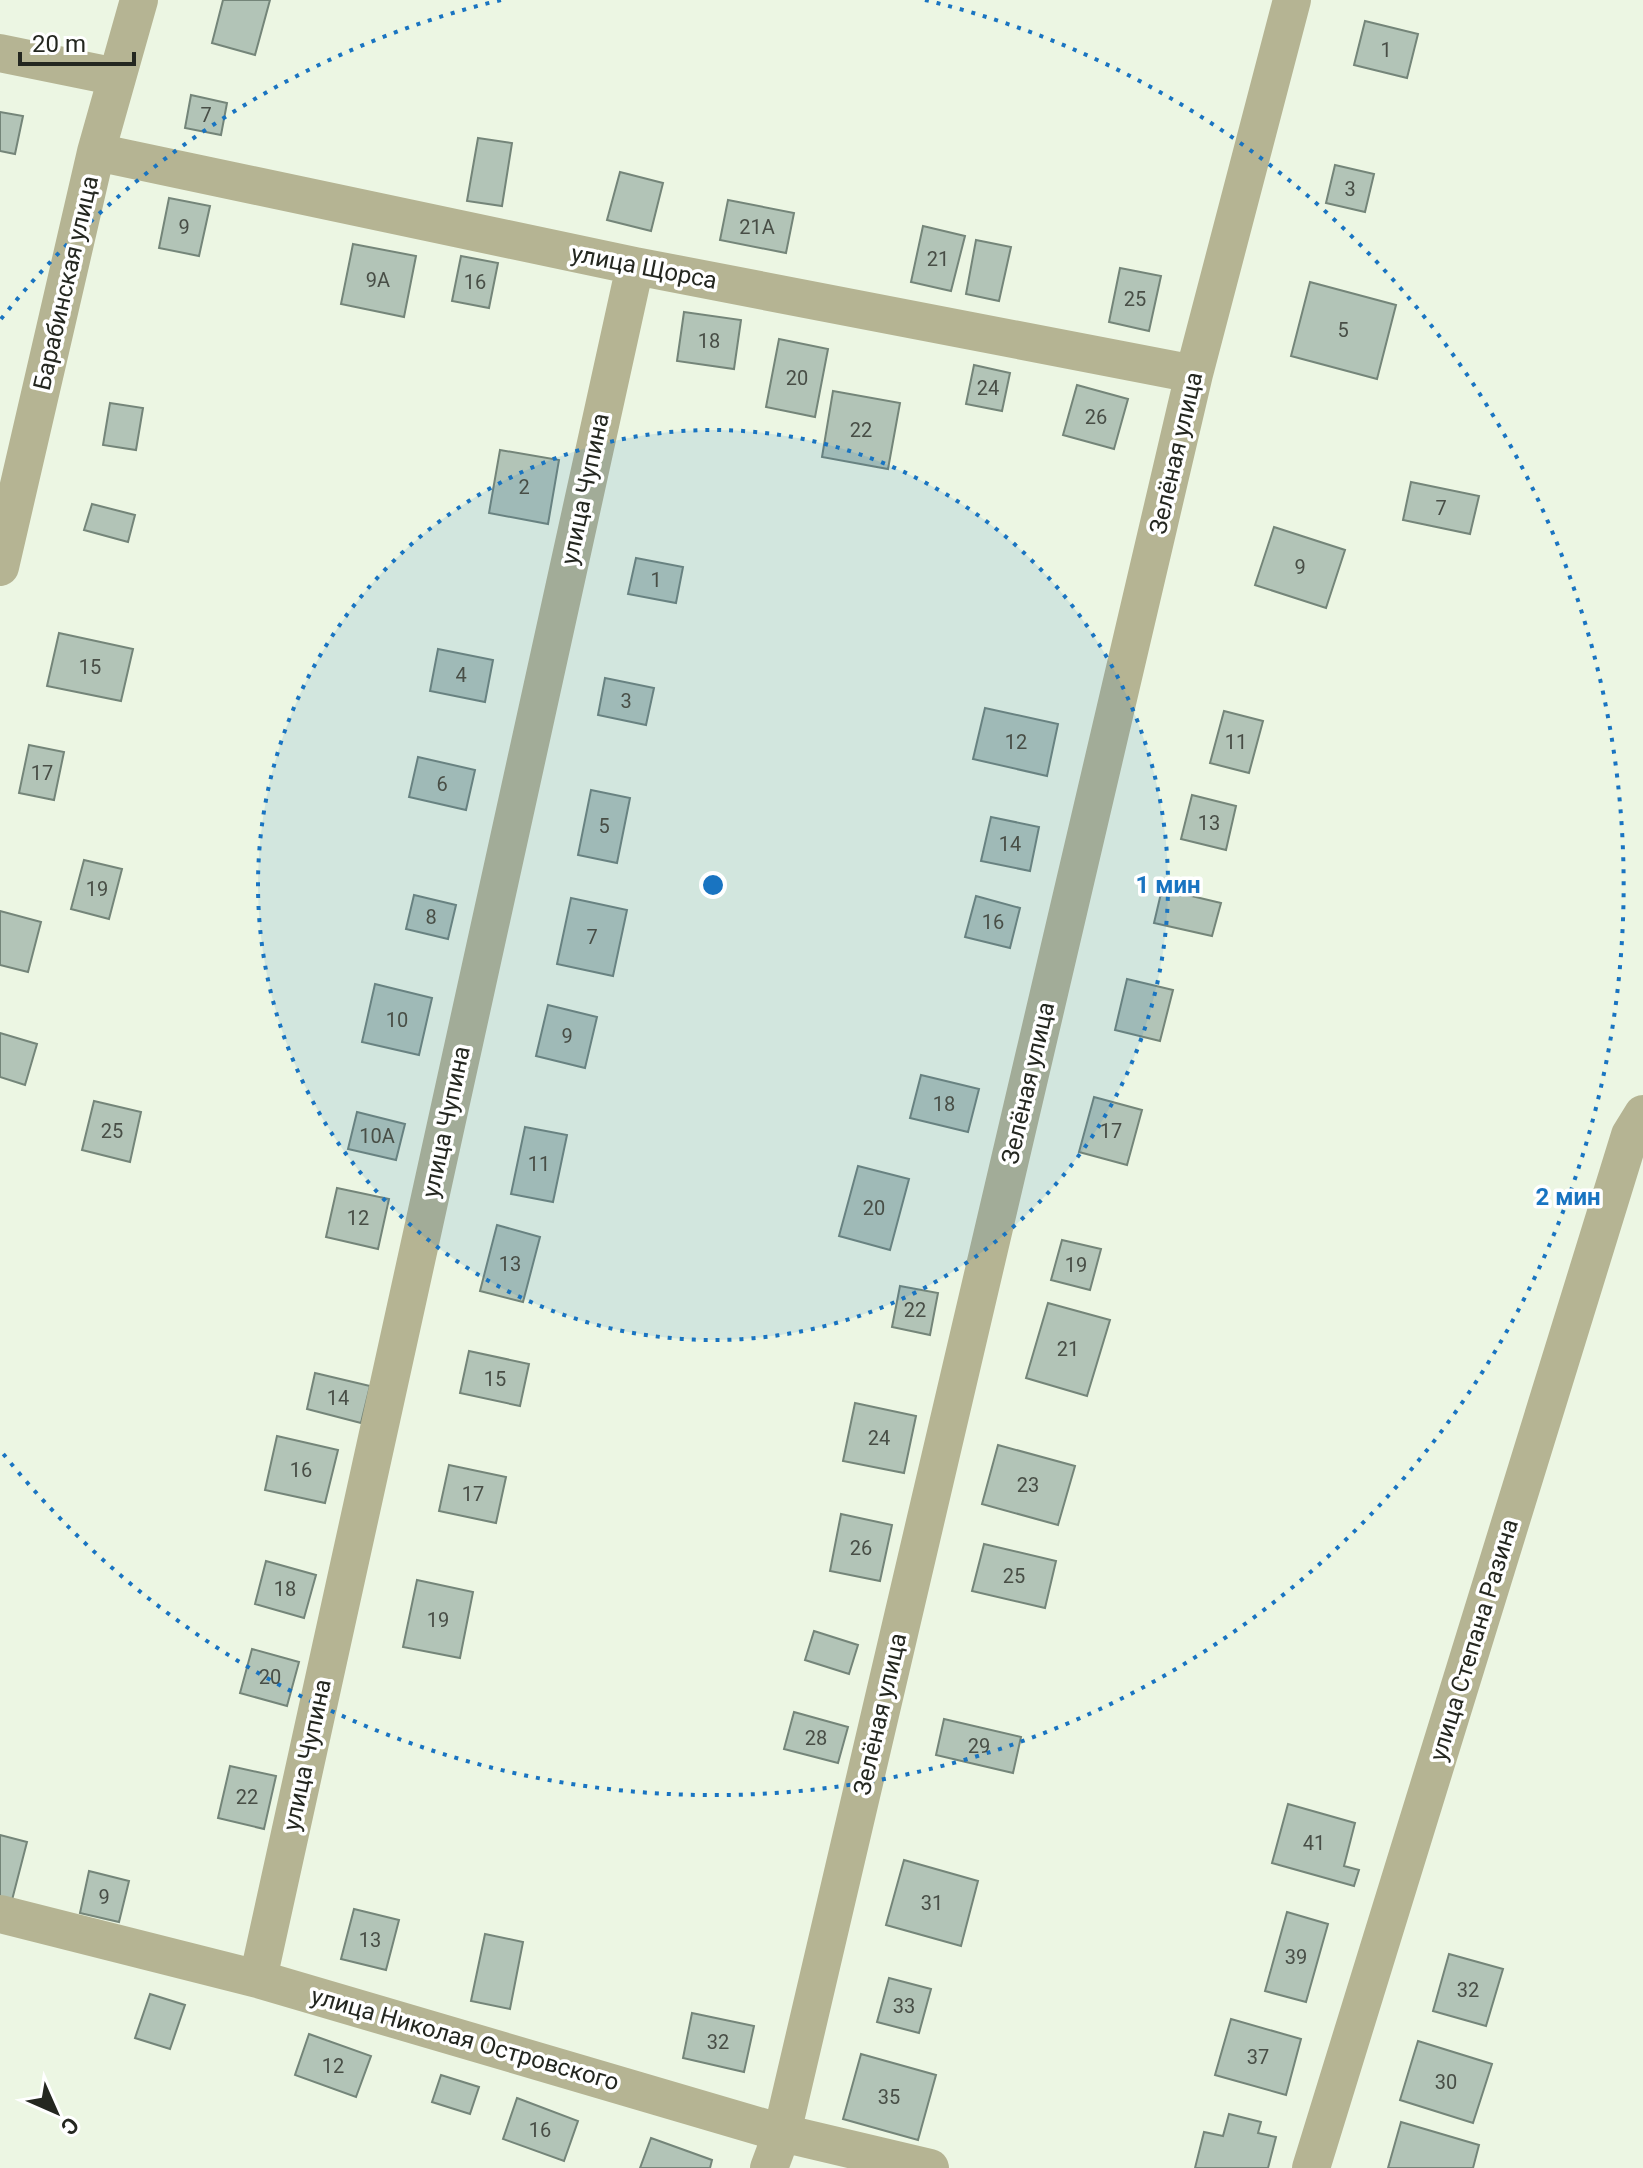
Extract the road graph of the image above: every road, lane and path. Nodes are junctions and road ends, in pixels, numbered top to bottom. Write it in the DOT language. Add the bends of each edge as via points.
graph roads {
  1 [pos="139,0"];
  2 [pos="1292,0"];
  3 [pos="0,53"];
  4 [pos="117,77"];
  5 [pos="96,152"];
  6 [pos="635,266"];
  7 [pos="1194,374"];
  8 [pos="0,567"];
  9 [pos="1643,1114"];
  10 [pos="0,1914"];
  11 [pos="258,1979"];
  12 [pos="782,2133"];
  13 [pos="769,2168"];
  14 [pos="930,2168"];
  15 [pos="1311,2168"];
  1 -- 4 [label="street, Барабинская улица"];
  2 -- 7 [label="street, Зелёная улица"];
  3 -- 4 [label="street"];
  4 -- 5 [label="street, Барабинская улица"];
  5 -- 6 [label="street, улица Щорса"];
  5 -- 8 [label="street, Барабинская улица"];
  6 -- 7 [label="street, улица Щорса"];
  6 -- 11 [label="street, улица Чупина"];
  7 -- 12 [label="street, Зелёная улица"];
  9 -- 15 [label="street, улица Степана Разина" via="1625,1150"];
  10 -- 11 [label="street, улица Николая Островского"];
  11 -- 12 [label="street, улица Николая Островского"];
  12 -- 13 [label="street, Зелёная улица"];
  12 -- 14 [label="street, улица Николая Островского"];
}
